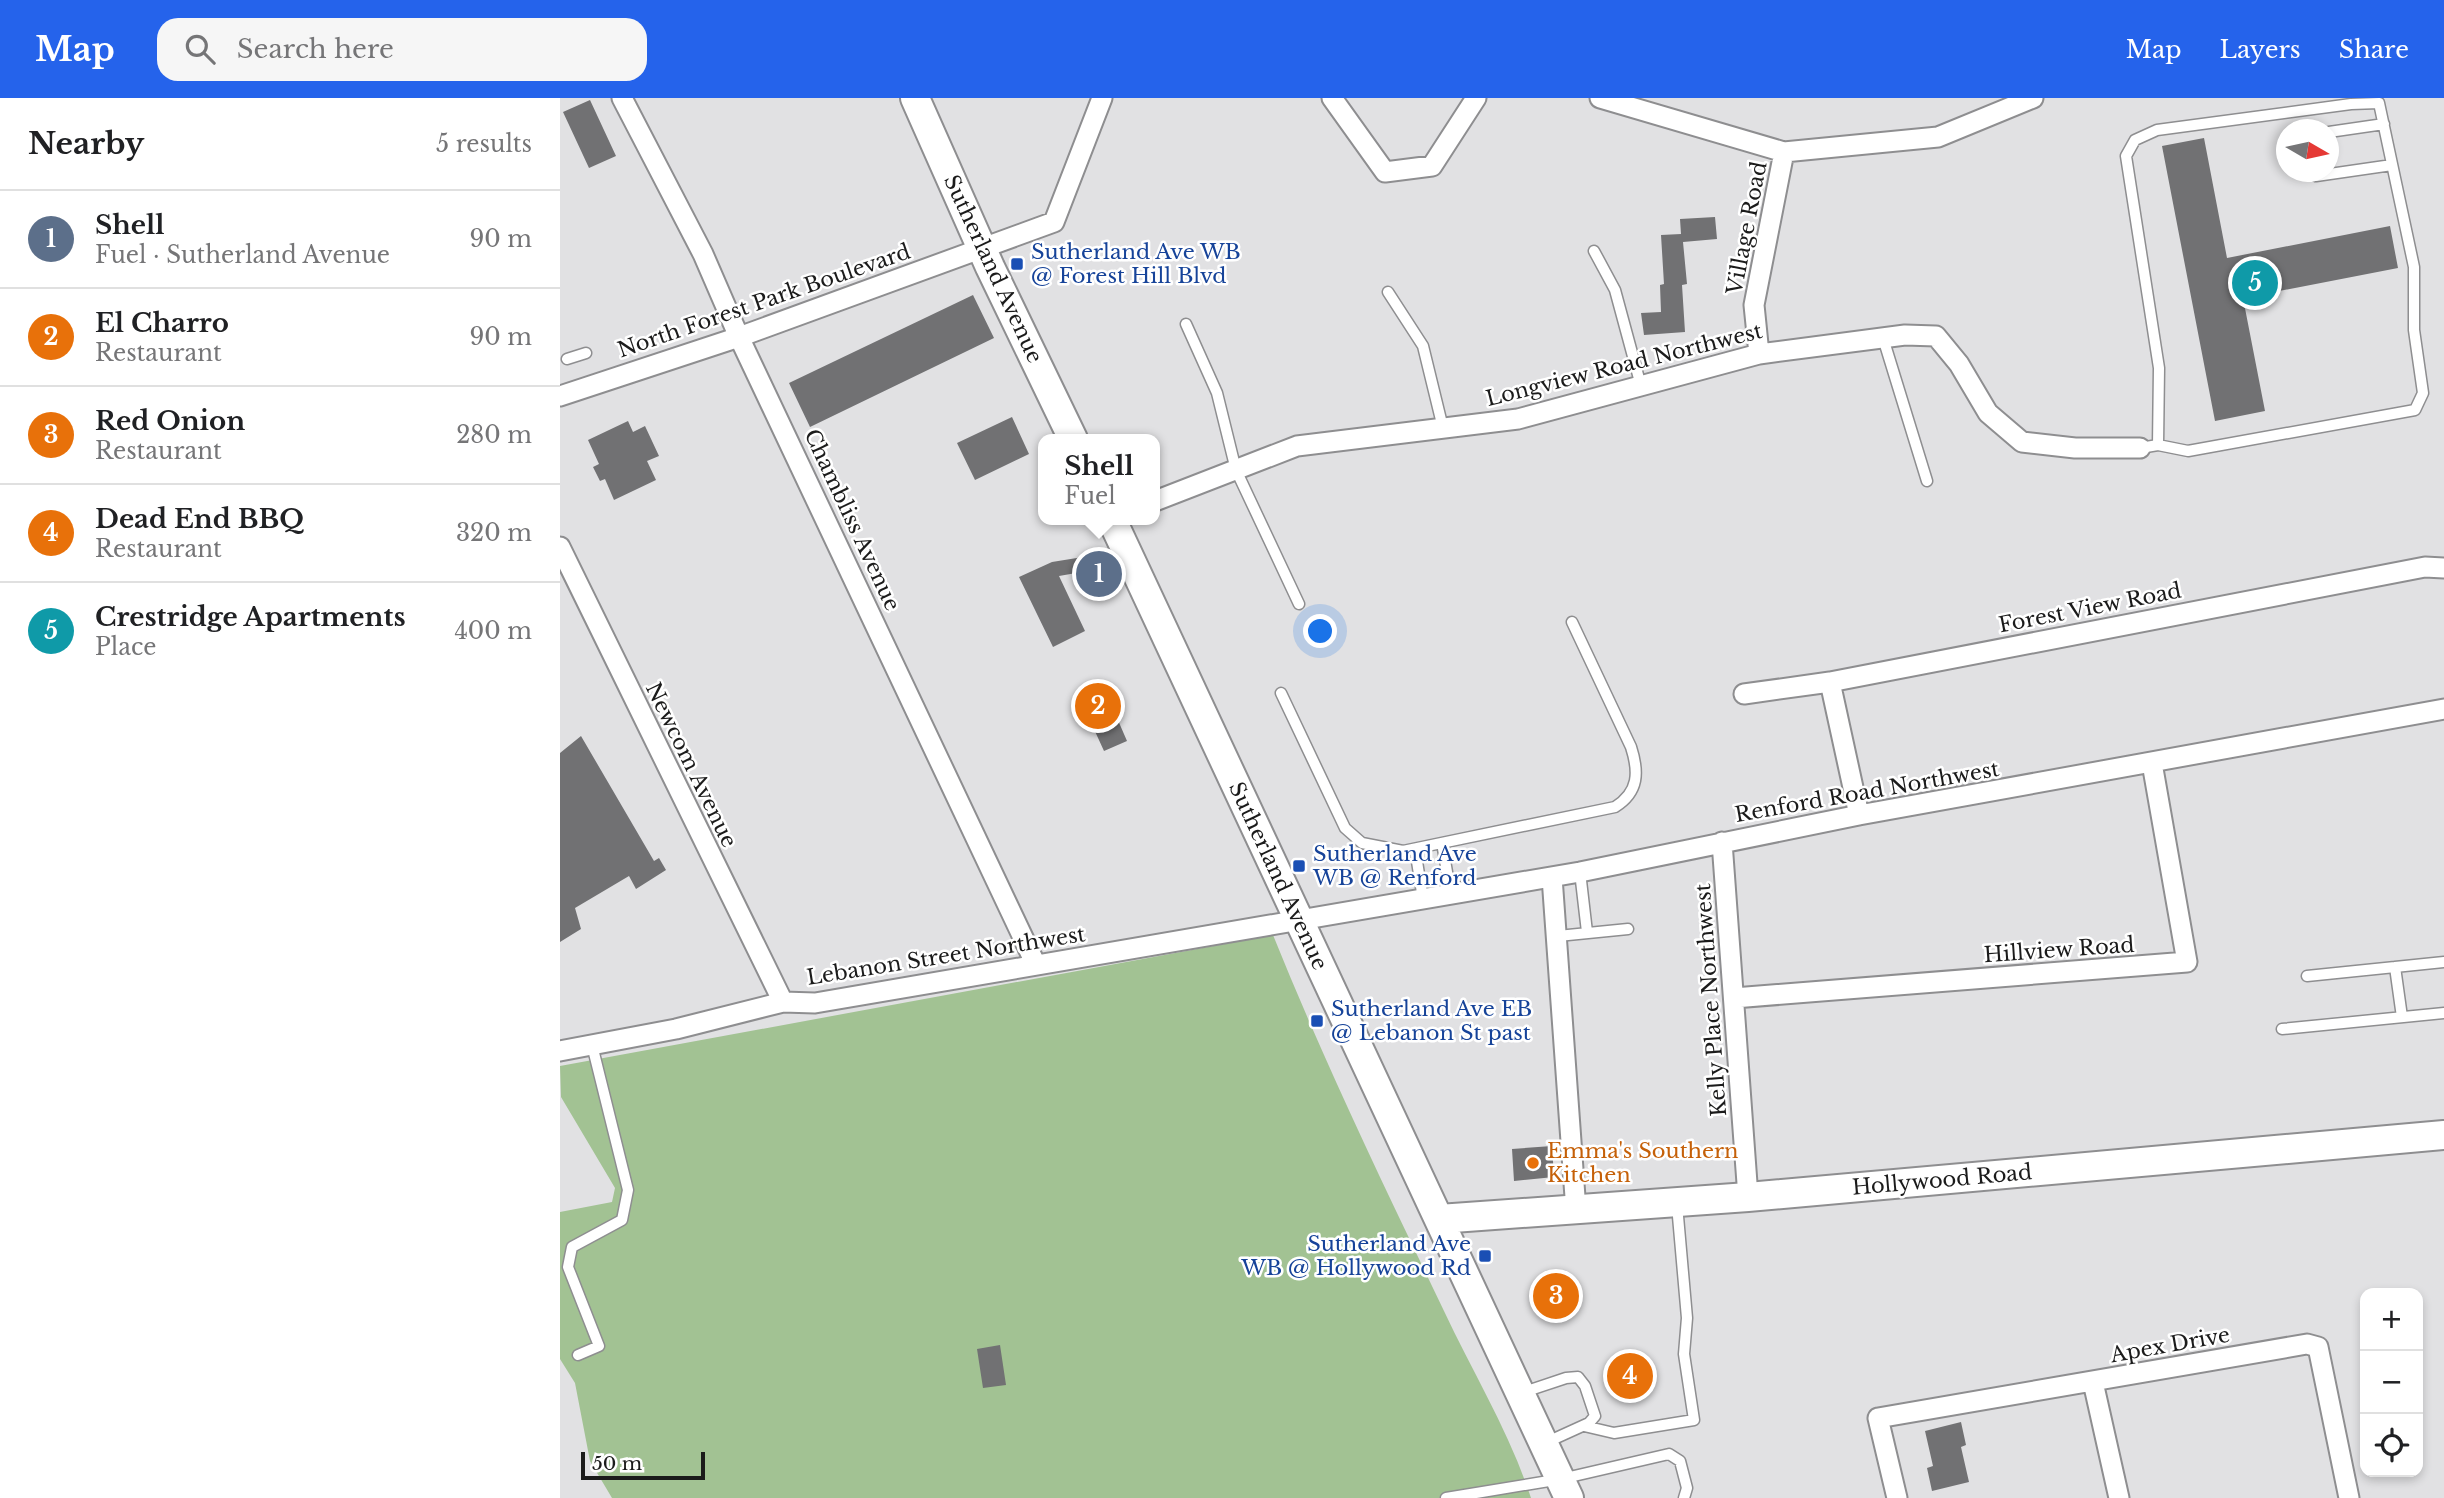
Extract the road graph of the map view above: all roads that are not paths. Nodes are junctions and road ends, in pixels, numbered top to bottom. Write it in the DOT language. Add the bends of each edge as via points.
graph roads {
  1 [pos="622,98"];
  2 [pos="915,98"];
  3 [pos="1102,98"];
  4 [pos="1332,98"];
  5 [pos="1476,98"];
  6 [pos="2034,98"];
  7 [pos="1608,99"];
  8 [pos="2384,124"];
  9 [pos="2339,131"];
  10 [pos="1784,152"];
  11 [pos="2392,165"];
  12 [pos="2339,173"];
  13 [pos="982,248"];
  14 [pos="1594,251"];
  15 [pos="1388,292"];
  16 [pos="1186,324"];
  17 [pos="739,337"];
  18 [pos="1883,338"];
  19 [pos="586,353"];
  20 [pos="1759,354"];
  21 [pos="567,359"];
  22 [pos="1641,386"];
  23 [pos="560,396"];
  24 [pos="1443,428"];
  25 [pos="1071,434"];
  26 [pos="2149,446"];
  27 [pos="1236,470"];
  28 [pos="1927,481"];
  29 [pos="1160,500"];
  30 [pos="1114,525"];
  31 [pos="560,547"];
  32 [pos="2444,568"];
  33 [pos="1299,604"];
  34 [pos="1572,622"];
  35 [pos="1830,682"];
  36 [pos="1281,692"];
  37 [pos="1744,694"];
  38 [pos="2444,709"];
  39 [pos="2152,763"];
  40 [pos="1859,815"];
  41 [pos="1722,842"];
  42 [pos="1442,843"];
  43 [pos="1415,849"];
  44 [pos="1580,872"];
  45 [pos="1552,877"];
  46 [pos="1451,895"];
  47 [pos="1423,899"];
  48 [pos="1299,920"];
  49 [pos="1628,929"];
  50 [pos="1587,932"];
  51 [pos="1558,936"];
  52 [pos="2444,962"];
  53 [pos="1036,965"];
  54 [pos="2395,967"];
  55 [pos="2308,976"];
  56 [pos="1734,998"];
  57 [pos="783,1002"];
  58 [pos="2444,1013"];
  59 [pos="2402,1017"];
  60 [pos="2282,1029"];
  61 [pos="592,1045"];
  62 [pos="560,1051"];
  63 [pos="2444,1135"];
  64 [pos="1748,1197"];
  65 [pos="1677,1203"];
  66 [pos="1576,1211"];
  67 [pos="1439,1219"];
  68 [pos="578,1355"];
  69 [pos="2093,1382"];
  70 [pos="1521,1394"];
  71 [pos="1584,1426"];
  72 [pos="1544,1443"];
  73 [pos="1565,1489"];
  74 [pos="1446,1498"];
  75 [pos="1684,1498"];
  76 [pos="1897,1498"];
  77 [pos="2119,1498"];
  78 [pos="2349,1498"];
  1 -- 17 [label="street, Chambliss Avenue" via="703,254"];
  2 -- 13 [label="street, Sutherland Avenue"];
  3 -- 13 [label="street, North Forest Park Boulevard" via="1054,222"];
  4 -- 5 [label="street" via="1385,172 1432,166"];
  6 -- 10 [label="street" via="1938,137"];
  7 -- 10 [label="street"];
  8 -- 9 [label="lane"];
  8 -- 11 [label="lane"];
  8 -- 26 [label="lane" via="2379,103 2351,104 2157,130 2135,140 2126,156 2159,368"];
  10 -- 20 [label="street, Village Road" via="1754,304"];
  11 -- 12 [label="lane"];
  11 -- 26 [label="lane" via="2414,267 2414,330 2423,393 2416,410 2188,451"];
  13 -- 17 [label="street, North Forest Park Boulevard"];
  13 -- 25 [label="street, Sutherland Avenue"];
  14 -- 22 [label="lane" via="1615,290"];
  15 -- 24 [label="lane" via="1423,346"];
  16 -- 27 [label="lane" via="1217,393"];
  17 -- 23 [label="street, North Forest Park Boulevard"];
  17 -- 53 [label="street, Chambliss Avenue"];
  18 -- 20 [label="street, Longview Road Northwest"];
  18 -- 26 [label="street, Longview Road Northwest" via="1936,336 1988,412 2022,442 2075,448"];
  18 -- 28 [label="lane"];
  19 -- 21 [label="lane"];
  20 -- 22 [label="street, Longview Road Northwest"];
  22 -- 24 [label="street, Longview Road Northwest" via="1518,419"];
  24 -- 27 [label="street, Longview Road Northwest" via="1297,446"];
  27 -- 29 [label="street, Longview Road Northwest"];
  27 -- 33 [label="lane"];
  30 -- 48 [label="street, Sutherland Avenue"];
  31 -- 57 [label="street, Newcom Avenue"];
  32 -- 35 [label="street, Forest View Road" via="2425,567"];
  34 -- 42 [label="lane" via="1631,747 1638,769 1634,789 1615,807"];
  35 -- 37 [label="street, Forest View Road"];
  35 -- 40 [label="street"];
  36 -- 43 [label="lane" via="1345,828 1362,843 1380,849"];
  38 -- 39 [label="street, Renford Road Northwest"];
  39 -- 40 [label="street, Renford Road Northwest"];
  39 -- 56 [label="street, Hillview Road" via="2186,962"];
  40 -- 41 [label="street, Renford Road Northwest"];
  41 -- 44 [label="street, Renford Road Northwest"];
  41 -- 56 [label="street, Kelly Place Northwest"];
  42 -- 43 [label="lane"];
  42 -- 46 [label="lane"];
  43 -- 47 [label="lane"];
  44 -- 45 [label="street, Renford Road Northwest"];
  44 -- 50 [label="lane"];
  45 -- 46 [label="street, Renford Road Northwest"];
  45 -- 51 [label="street"];
  46 -- 47 [label="street, Renford Road Northwest"];
  47 -- 48 [label="street, Renford Road Northwest"];
  48 -- 53 [label="street, Lebanon Street Northwest"];
  48 -- 67 [label="street, Sutherland Avenue"];
  49 -- 50 [label="lane"];
  50 -- 51 [label="lane"];
  51 -- 66 [label="street"];
  52 -- 54 [label="lane"];
  53 -- 57 [label="street, Lebanon Street Northwest" via="815,1003"];
  54 -- 55 [label="lane"];
  54 -- 59 [label="lane"];
  56 -- 64 [label="street, Kelly Place Northwest"];
  57 -- 61 [label="street, Lebanon Street Northwest"];
  58 -- 59 [label="lane"];
  59 -- 60 [label="lane"];
  61 -- 62 [label="street, Lebanon Street Northwest"];
  61 -- 68 [label="lane" via="628,1190 622,1220 572,1247 568,1267 599,1346"];
  63 -- 64 [label="street, Hollywood Road"];
  64 -- 65 [label="street, Hollywood Road"];
  65 -- 66 [label="street, Hollywood Road"];
  65 -- 71 [label="lane" via="1687,1318 1684,1354 1694,1420 1614,1433"];
  66 -- 67 [label="street, Hollywood Road"];
  67 -- 70 [label="street, Sutherland Avenue"];
  69 -- 76 [label="street, Apex Drive" via="1878,1418"];
  69 -- 77 [label="street"];
  69 -- 78 [label="street, Apex Drive" via="2306,1344 2318,1347"];
  70 -- 71 [label="lane" via="1578,1377 1595,1416"];
  70 -- 72 [label="street, Sutherland Avenue"];
  71 -- 72 [label="lane"];
  72 -- 73 [label="street, Sutherland Avenue"];
  73 -- 74 [label="lane"];
  73 -- 75 [label="lane" via="1669,1454 1680,1461 1687,1488"];
}
